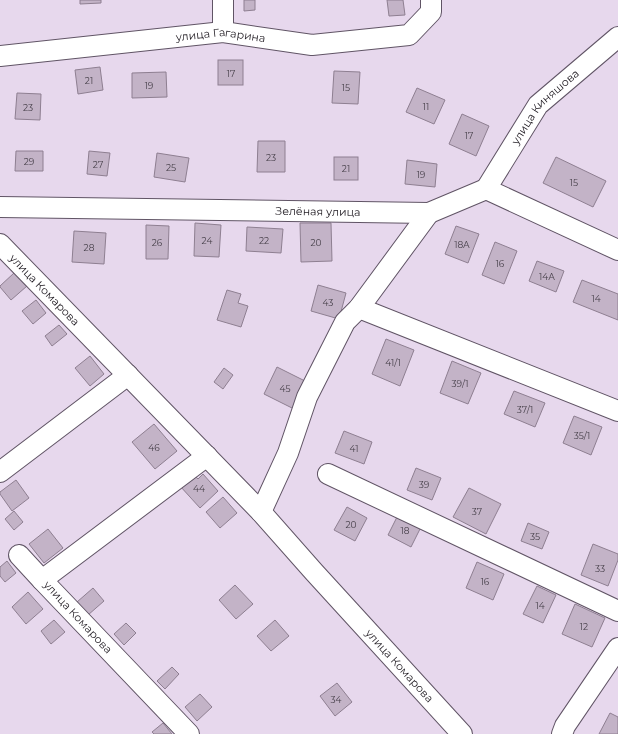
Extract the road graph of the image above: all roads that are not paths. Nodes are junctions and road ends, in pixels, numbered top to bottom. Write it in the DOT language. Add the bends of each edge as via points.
graph roads {
  1 [pos="223,0"];
  2 [pos="431,6"];
  3 [pos="223,32"];
  4 [pos="618,37"];
  5 [pos="0,56"];
  6 [pos="486,189"];
  7 [pos="0,207"];
  8 [pos="428,213"];
  9 [pos="0,244"];
  10 [pos="618,250"];
  11 [pos="359,308"];
  12 [pos="128,375"];
  13 [pos="618,411"];
  14 [pos="207,456"];
  15 [pos="0,472"];
  16 [pos="328,474"];
  17 [pos="261,512"];
  18 [pos="19,555"];
  19 [pos="42,580"];
  20 [pos="618,611"];
  21 [pos="618,648"];
  22 [pos="563,730"];
  23 [pos="189,734"];
  24 [pos="462,734"];
  25 [pos="546,734"];
  1 -- 3 [label="street"];
  2 -- 3 [label="street, улица Гагарина" via="409,35 401,36 312,45"];
  3 -- 5 [label="street, улица Гагарина"];
  4 -- 6 [label="street, улица Киняшова" via="538,105"];
  6 -- 8 [label="street, Зелёная улица"];
  6 -- 10 [label="street"];
  7 -- 8 [label="street, Зелёная улица"];
  8 -- 11 [label="street"];
  9 -- 12 [label="street, улица Комарова"];
  11 -- 13 [label="street"];
  11 -- 17 [label="street" via="346,322 307,397 288,453"];
  12 -- 14 [label="street, улица Комарова"];
  12 -- 15 [label="street"];
  14 -- 17 [label="street, улица Комарова"];
  14 -- 19 [label="street, улица Комарова"];
  16 -- 20 [label="street"];
  17 -- 24 [label="street, улица Комарова"];
  18 -- 19 [label="street"];
  19 -- 23 [label="street, улица Комарова"];
  21 -- 22 [label="street"];
  22 -- 25 [label="street"];
}
